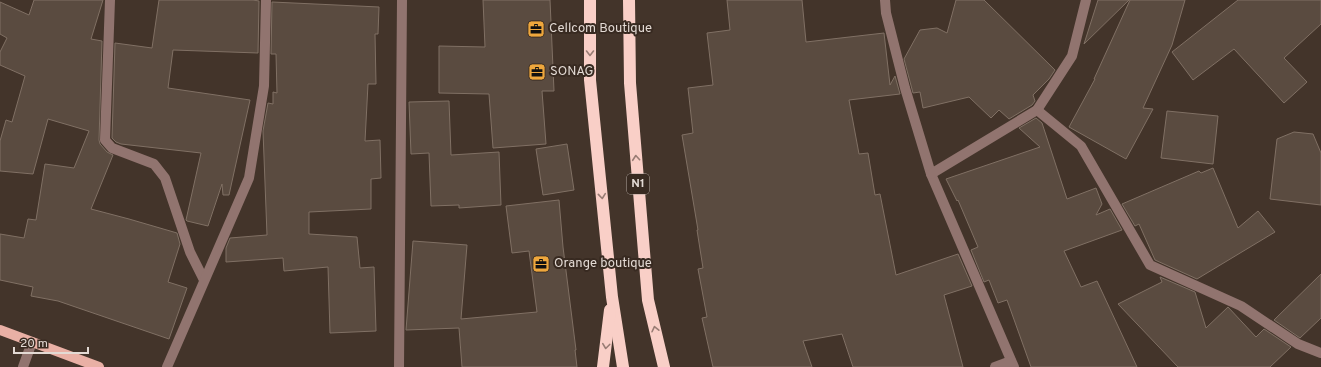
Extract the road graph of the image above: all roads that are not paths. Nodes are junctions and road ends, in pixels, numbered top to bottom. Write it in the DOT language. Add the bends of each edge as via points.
graph roads {
  1 [pos="110,0"];
  2 [pos="266,0"];
  3 [pos="402,0"];
  4 [pos="590,0"];
  5 [pos="629,0"];
  6 [pos="885,0"];
  7 [pos="1086,0"];
  8 [pos="1037,110"];
  9 [pos="931,174"];
  10 [pos="204,280"];
  11 [pos="612,297"];
  12 [pos="0,330"];
  13 [pos="32,342"];
  14 [pos="1321,353"];
  15 [pos="1013,364"];
  16 [pos="23,367"];
  17 [pos="99,367"];
  18 [pos="167,367"];
  19 [pos="399,367"];
  20 [pos="603,367"];
  21 [pos="623,367"];
  22 [pos="664,367"];
  23 [pos="995,367"];
  1 -- 10 [label="street" via="105,140 112,148 154,164 165,178 190,252"];
  2 -- 10 [label="street" via="264,86 248,178"];
  3 -- 19 [label="street"];
  4 -- 11 [label="highway, one-way" via="590,80"];
  22 -- 5 [label="highway, N1, one-way" via="648,300 630,83"];
  6 -- 9 [label="street" via="905,88"];
  7 -- 8 [label="street" via="1072,56"];
  8 -- 9 [label="street"];
  8 -- 14 [label="street" via="1081,146 1150,265 1241,306 1298,344"];
  9 -- 15 [label="street"];
  10 -- 18 [label="street"];
  11 -- 20 [label="highway, one-way"];
  11 -- 21 [label="highway"];
  12 -- 13 [label="main road"];
  13 -- 16 [label="street"];
  13 -- 17 [label="main road"];
  15 -- 23 [label="street"];
}
